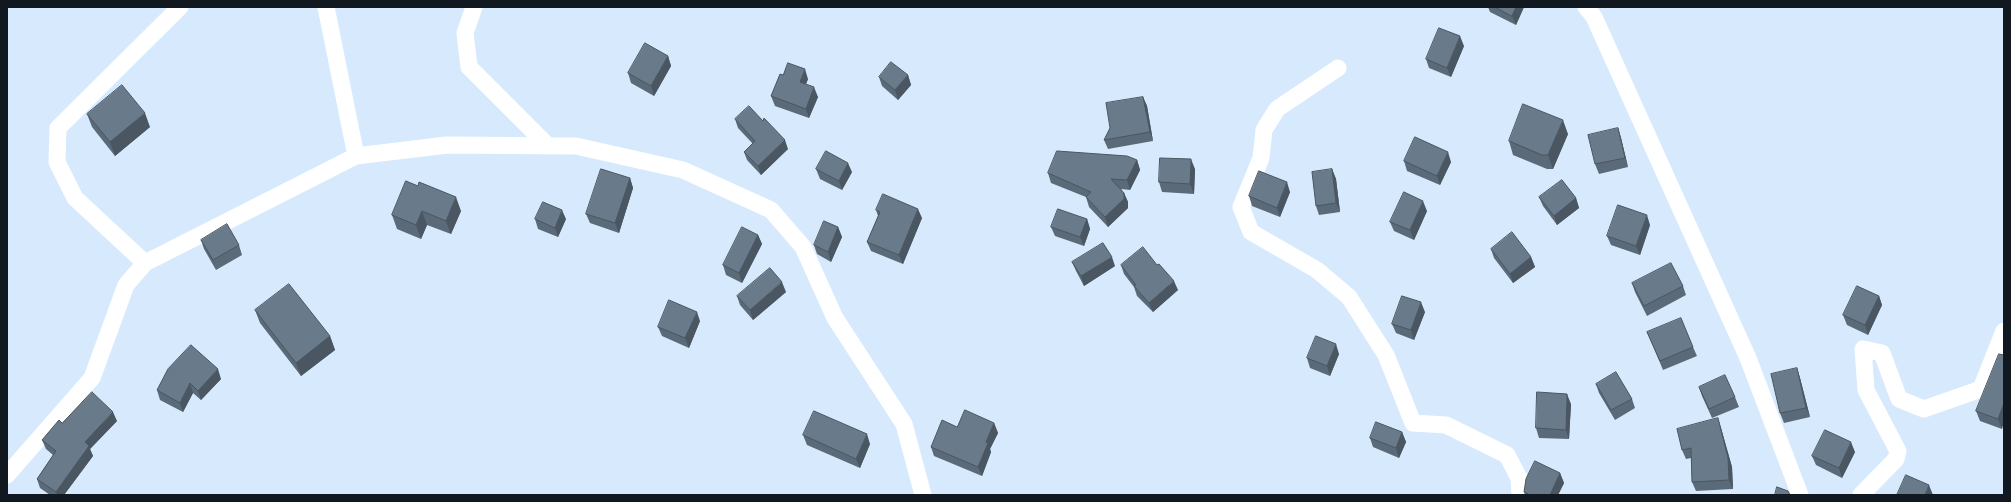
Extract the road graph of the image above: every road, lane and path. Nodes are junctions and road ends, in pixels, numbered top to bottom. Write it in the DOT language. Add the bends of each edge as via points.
graph roads {
  1 [pos="180,7"];
  2 [pos="326,7"];
  3 [pos="474,7"];
  4 [pos="1586,7"];
  5 [pos="1338,68"];
  6 [pos="547,145"];
  7 [pos="356,156"];
  8 [pos="145,263"];
  9 [pos="2004,331"];
  10 [pos="7,475"];
  11 [pos="923,495"];
  12 [pos="1520,495"];
  13 [pos="1800,495"];
  14 [pos="1862,495"];
  1 -- 8 [label="street" via="58,128 57,162 74,198"];
  2 -- 7 [label="street"];
  3 -- 6 [label="street" via="465,33 469,67"];
  4 -- 13 [label="street" via="1594,17 1748,358"];
  5 -- 12 [label="street" via="1276,110 1264,130 1261,158 1241,207 1251,232 1317,270 1349,296 1386,355 1414,424 1446,425 1507,455 1519,478"];
  6 -- 7 [label="street" via="447,145"];
  6 -- 11 [label="street" via="576,146 683,170 771,210 803,247 835,318 904,424"];
  7 -- 8 [label="street"];
  8 -- 10 [label="street" via="126,285 92,378"];
  9 -- 14 [label="street" via="1981,388 1924,409 1899,399 1882,353 1863,349 1866,390 1898,451 1896,459"];
}
